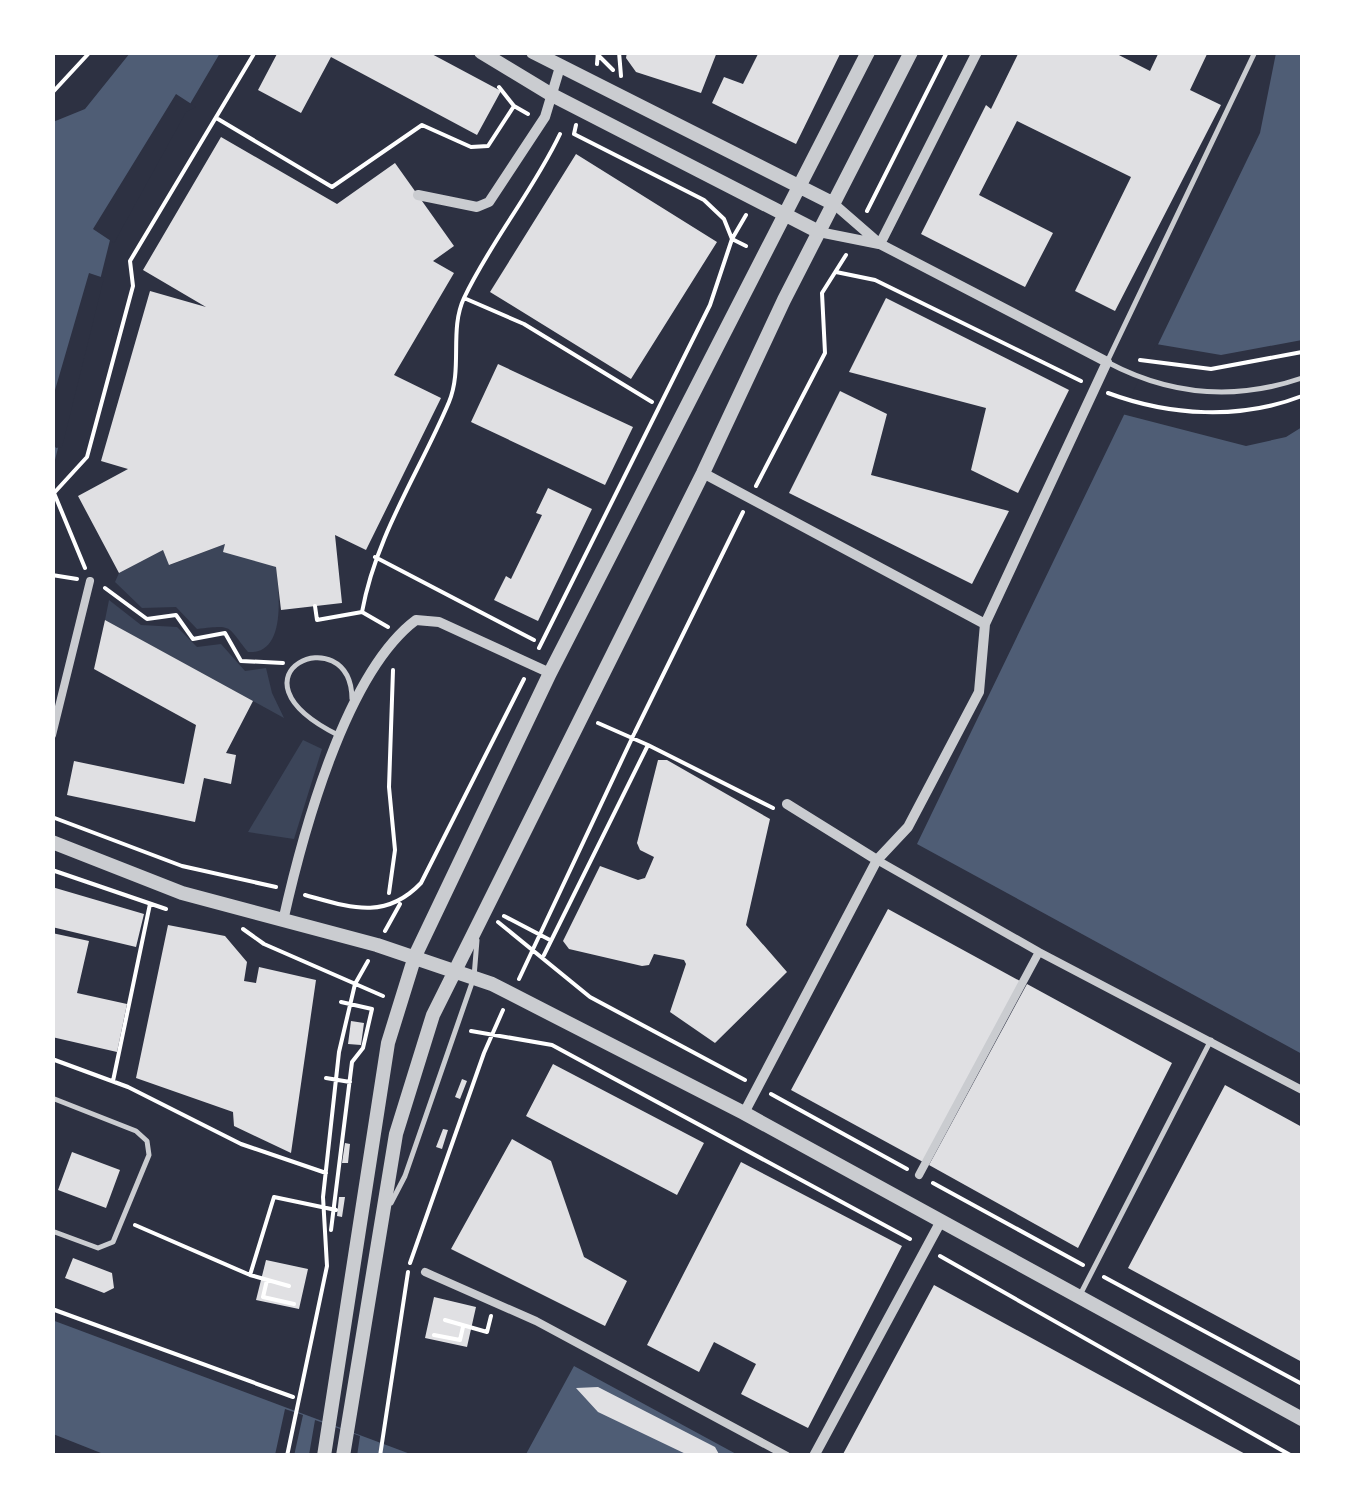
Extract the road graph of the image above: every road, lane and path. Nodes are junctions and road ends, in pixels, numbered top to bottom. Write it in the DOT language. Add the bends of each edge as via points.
graph roads {
  1 [pos="90,52"];
  2 [pos="255,52"];
  3 [pos="482,52"];
  4 [pos="533,52"];
  5 [pos="619,52"];
  6 [pos="868,52"];
  7 [pos="910,52"];
  8 [pos="947,52"];
  9 [pos="977,52"];
  10 [pos="1255,52"];
  11 [pos="597,54"];
  12 [pos="562,60"];
  13 [pos="494,80"];
  14 [pos="52,92"];
  15 [pos="552,94"];
  16 [pos="514,106"];
  17 [pos="528,114"];
  18 [pos="218,119"];
  19 [pos="575,129"];
  20 [pos="596,131"];
  21 [pos="560,134"];
  22 [pos="589,145"];
  23 [pos="798,187"];
  24 [pos="418,196"];
  25 [pos="834,204"];
  26 [pos="868,210"];
  27 [pos="782,214"];
  28 [pos="740,226"];
  29 [pos="819,232"];
  30 [pos="732,239"];
  31 [pos="880,244"];
  32 [pos="747,246"];
  33 [pos="842,262"];
  34 [pos="836,272"];
  35 [pos="815,280"];
  36 [pos="464,298"];
  37 [pos="1302,352"];
  38 [pos="1149,359"];
  39 [pos="1107,362"];
  40 [pos="1302,378"];
  41 [pos="1095,388"];
  42 [pos="1128,400"];
  43 [pos="652,402"];
  44 [pos="703,473"];
  45 [pos="375,558"];
  46 [pos="90,582"];
  47 [pos="111,591"];
  48 [pos="315,606"];
  49 [pos="362,612"];
  50 [pos="985,624"];
  51 [pos="394,636"];
  52 [pos="534,640"];
  53 [pos="294,664"];
  54 [pos="532,664"];
  55 [pos="550,674"];
  56 [pos="351,707"];
  57 [pos="598,724"];
  58 [pos="52,735"];
  59 [pos="340,736"];
  60 [pos="633,736"];
  61 [pos="648,744"];
  62 [pos="787,804"];
  63 [pos="52,816"];
  64 [pos="52,842"];
  65 [pos="876,860"];
  66 [pos="52,870"];
  67 [pos="290,890"];
  68 [pos="389,893"];
  69 [pos="150,904"];
  70 [pos="183,913"];
  71 [pos="479,916"];
  72 [pos="504,916"];
  73 [pos="283,921"];
  74 [pos="237,926"];
  75 [pos="539,934"];
  76 [pos="550,940"];
  77 [pos="1039,952"];
  78 [pos="415,956"];
  79 [pos="453,970"];
  80 [pos="474,977"];
  81 [pos="512,993"];
  82 [pos="341,1002"];
  83 [pos="350,1006"];
  84 [pos="500,1039"];
  85 [pos="1211,1040"];
  86 [pos="52,1059"];
  87 [pos="326,1078"];
  88 [pos="336,1080"];
  89 [pos="112,1081"];
  90 [pos="350,1082"];
  91 [pos="758,1087"];
  92 [pos="1302,1090"];
  93 [pos="52,1098"];
  94 [pos="744,1113"];
  95 [pos="326,1173"];
  96 [pos="919,1175"];
  97 [pos="324,1208"];
  98 [pos="335,1210"];
  99 [pos="123,1219"];
  100 [pos="941,1221"];
  101 [pos="380,1224"];
  102 [pos="331,1230"];
  103 [pos="52,1232"];
  104 [pos="926,1248"];
  105 [pos="1091,1269"];
  106 [pos="425,1272"];
  107 [pos="250,1275"];
  108 [pos="266,1280"];
  109 [pos="290,1286"];
  110 [pos="1079,1295"];
  111 [pos="495,1302"];
  112 [pos="294,1304"];
  113 [pos="52,1309"];
  114 [pos="445,1320"];
  115 [pos="463,1325"];
  116 [pos="434,1335"];
  117 [pos="1302,1384"];
  118 [pos="293,1397"];
  119 [pos="1302,1419"];
  120 [pos="287,1456"];
  121 [pos="324,1456"];
  122 [pos="342,1456"];
  123 [pos="380,1456"];
  124 [pos="787,1456"];
  125 [pos="814,1456"];
  126 [pos="1292,1456"];
  1 -- 14 [label="path"];
  2 -- 18 [label="path"];
  3 -- 15 [label="street"];
  4 -- 12 [label="street"];
  5 -- 11 [label="path" via="621,76"];
  6 -- 23 [label="street"];
  7 -- 25 [label="street"];
  8 -- 26 [label="path"];
  9 -- 31 [label="street"];
  10 -- 39 [label="lane"];
  12 -- 15 [label="street"];
  12 -- 23 [label="street"];
  13 -- 16 [label="path"];
  15 -- 24 [label="street" via="545,117 489,202 478,208"];
  15 -- 27 [label="street"];
  16 -- 17 [label="path"];
  16 -- 18 [label="path" via="488,146 471,147 422,126 332,187"];
  18 -- 46 [label="path" via="130,261 133,286 87,456 54,494"];
  19 -- 22 [label="path"];
  20 -- 22 [label="path"];
  21 -- 36 [label="path"];
  22 -- 30 [label="path" via="704,200 724,219"];
  23 -- 25 [label="street"];
  23 -- 27 [label="street"];
  25 -- 29 [label="street"];
  25 -- 31 [label="street"];
  27 -- 29 [label="street"];
  27 -- 55 [label="street"];
  28 -- 30 [label="path"];
  29 -- 31 [label="street"];
  29 -- 44 [label="street"];
  30 -- 32 [label="path"];
  30 -- 54 [label="path" via="710,305"];
  31 -- 39 [label="street"];
  33 -- 34 [label="path"];
  34 -- 35 [label="path" via="826,286"];
  34 -- 41 [label="path" via="875,280"];
  36 -- 43 [label="path" via="524,324"];
  36 -- 45 [label="path" via="451,398"];
  37 -- 38 [label="path" via="1211,369"];
  39 -- 40 [label="lane" via="1139,379 1210,393"];
  39 -- 41 [label="street"];
  41 -- 42 [label="path"];
  41 -- 50 [label="street"];
  44 -- 50 [label="street"];
  44 -- 71 [label="street"];
  45 -- 49 [label="path"];
  45 -- 52 [label="path"];
  46 -- 58 [label="street"];
  47 -- 53 [label="path" via="147,619 176,615 193,639 226,634 242,661"];
  48 -- 49 [label="path" via="317,620"];
  49 -- 51 [label="path" via="384,621"];
  50 -- 65 [label="street" via="979,692 908,826"];
  51 -- 54 [label="street" via="416,620 438,622"];
  51 -- 56 [label="street"];
  51 -- 68 [label="path" via="395,850"];
  53 -- 56 [label="lane" via="314,657 337,664 351,685"];
  53 -- 59 [label="lane" via="286,683 295,706"];
  54 -- 55 [label="street"];
  54 -- 67 [label="path" via="421,884 381,909 360,910"];
  55 -- 78 [label="street"];
  56 -- 59 [label="street"];
  57 -- 60 [label="path"];
  59 -- 67 [label="street"];
  60 -- 61 [label="path"];
  60 -- 75 [label="path"];
  61 -- 62 [label="path" via="773,808"];
  61 -- 76 [label="path"];
  62 -- 65 [label="street"];
  63 -- 67 [label="path" via="182,866"];
  64 -- 73 [label="street" via="182,894"];
  65 -- 77 [label="street"];
  65 -- 91 [label="street"];
  66 -- 69 [label="path"];
  67 -- 73 [label="street"];
  69 -- 70 [label="path"];
  69 -- 89 [label="path"];
  71 -- 79 [label="street"];
  71 -- 80 [label="lane"];
  72 -- 75 [label="path"];
  73 -- 78 [label="street"];
  74 -- 83 [label="path" via="355,984"];
  75 -- 76 [label="path"];
  75 -- 81 [label="path"];
  76 -- 91 [label="path" via="544,955 590,996"];
  77 -- 85 [label="street"];
  77 -- 96 [label="street"];
  78 -- 79 [label="street"];
  78 -- 121 [label="street" via="388,1044"];
  79 -- 80 [label="street"];
  79 -- 101 [label="street" via="406,1099"];
  80 -- 81 [label="street"];
  80 -- 101 [label="lane" via="405,1176"];
  81 -- 94 [label="street"];
  81 -- 123 [label="path" via="416,1238"];
  82 -- 83 [label="path"];
  83 -- 88 [label="path"];
  83 -- 90 [label="path" via="372,1009"];
  84 -- 104 [label="path" via="552,1045"];
  85 -- 92 [label="street"];
  85 -- 105 [label="lane"];
  86 -- 89 [label="path"];
  87 -- 88 [label="path"];
  88 -- 90 [label="path"];
  88 -- 95 [label="path"];
  89 -- 95 [label="path" via="240,1144"];
  90 -- 98 [label="path"];
  91 -- 94 [label="street"];
  91 -- 96 [label="path"];
  93 -- 99 [label="lane" via="147,1141 149,1155"];
  94 -- 100 [label="street"];
  95 -- 97 [label="path"];
  96 -- 105 [label="path"];
  97 -- 98 [label="path"];
  97 -- 107 [label="path" via="274,1197"];
  97 -- 120 [label="path" via="327,1266"];
  98 -- 102 [label="path"];
  99 -- 103 [label="lane" via="105,1248"];
  99 -- 107 [label="path"];
  100 -- 104 [label="street"];
  100 -- 110 [label="street"];
  101 -- 122 [label="street"];
  104 -- 125 [label="street"];
  104 -- 126 [label="path"];
  105 -- 110 [label="lane"];
  105 -- 117 [label="path"];
  106 -- 111 [label="street"];
  107 -- 108 [label="path"];
  108 -- 109 [label="path"];
  108 -- 112 [label="path" via="263,1297"];
  110 -- 119 [label="street"];
  111 -- 115 [label="path" via="487,1332"];
  111 -- 124 [label="street"];
  113 -- 118 [label="path"];
  114 -- 115 [label="path"];
  115 -- 116 [label="path" via="460,1340"];
}
